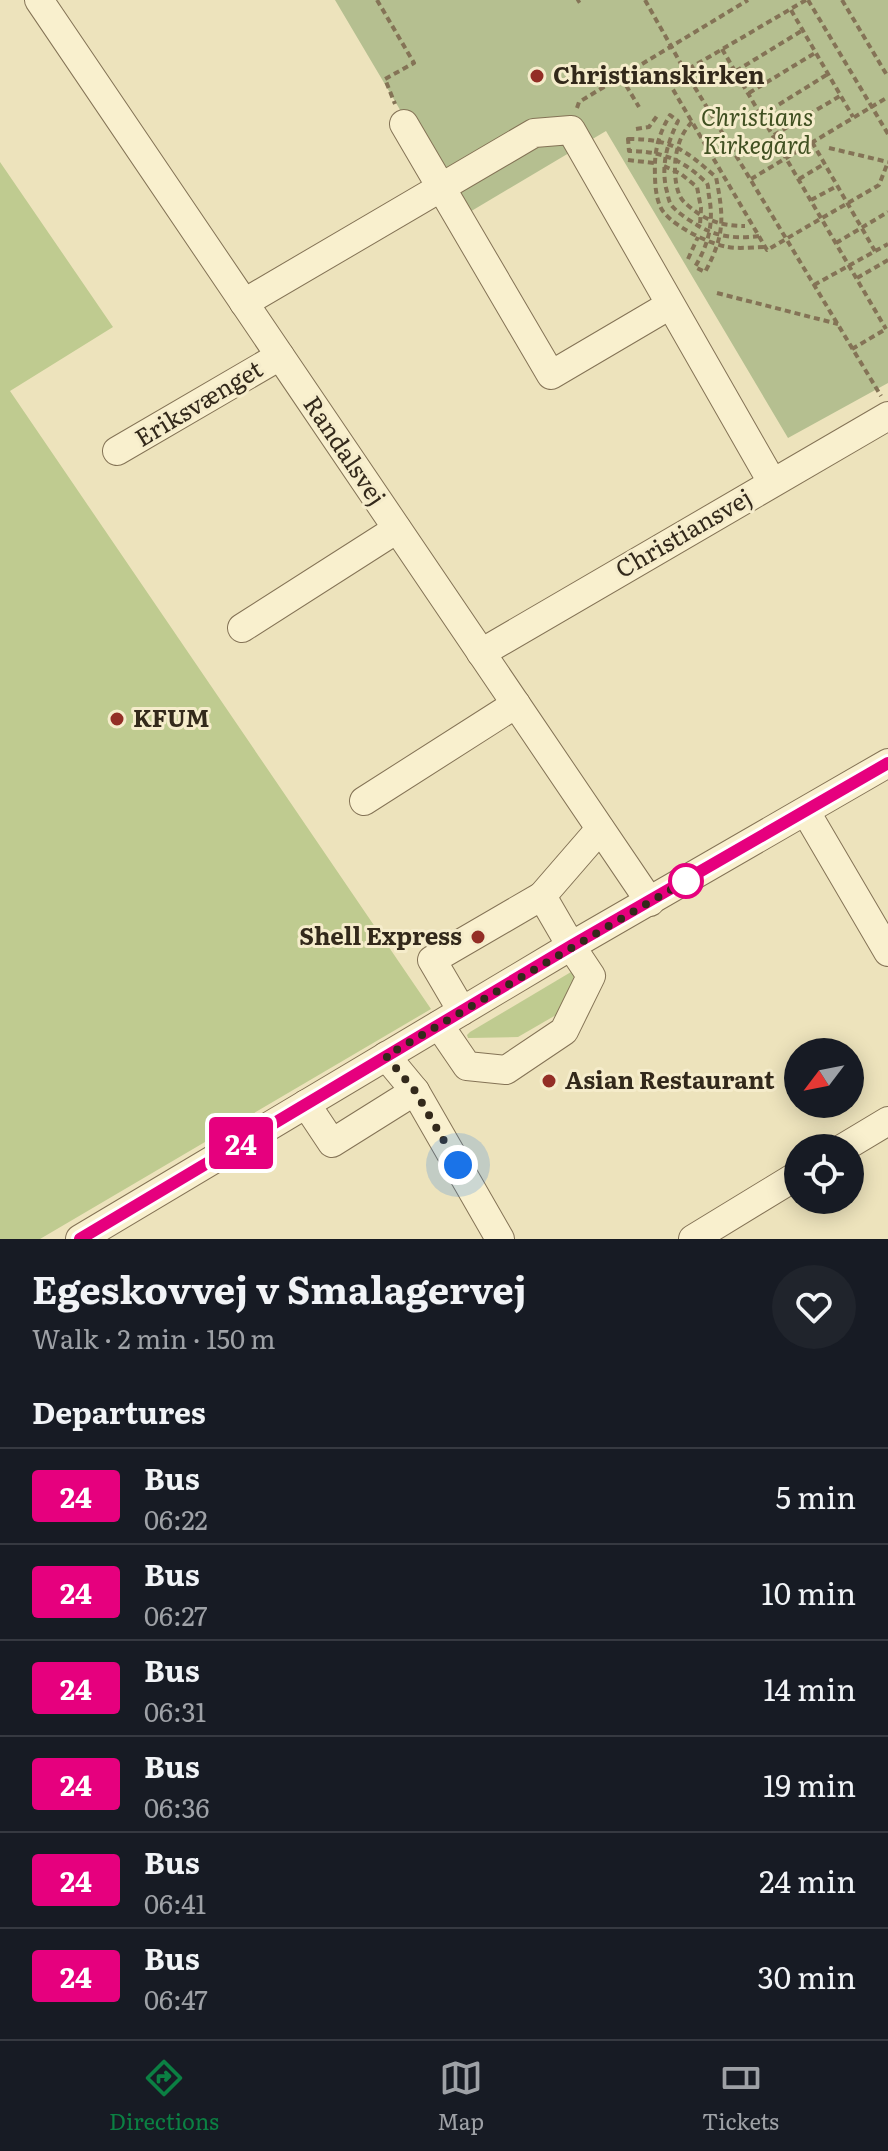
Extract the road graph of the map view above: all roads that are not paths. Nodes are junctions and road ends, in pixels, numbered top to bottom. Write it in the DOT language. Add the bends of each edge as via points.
graph roads {
  1 [pos="39,0"];
  2 [pos="404,124"];
  3 [pos="441,188"];
  4 [pos="244,303"];
  5 [pos="670,305"];
  6 [pos="280,356"];
  7 [pos="888,416"];
  8 [pos="117,451"];
  9 [pos="772,482"];
  10 [pos="397,529"];
  11 [pos="242,628"];
  12 [pos="481,653"];
  13 [pos="516,704"];
  14 [pos="888,763"];
  15 [pos="364,801"];
  16 [pos="806,812"];
  17 [pos="600,829"];
  18 [pos="542,896"];
  19 [pos="650,902"];
  20 [pos="571,946"];
  21 [pos="888,952"];
  22 [pos="450,1018"];
  23 [pos="386,1056"];
  24 [pos="415,1091"];
  25 [pos="306,1104"];
  26 [pos="888,1121"];
  27 [pos="864,1135"];
  28 [pos="784,1184"];
  29 [pos="80,1239"];
  30 [pos="500,1239"];
  31 [pos="693,1239"];
  1 -- 4 [label="street, Randalsvej"];
  2 -- 3 [label="street"];
  3 -- 4 [label="street"];
  3 -- 5 [label="street" via="534,133 571,130"];
  3 -- 5 [label="street" via="551,375"];
  4 -- 6 [label="street, Randalsvej"];
  5 -- 9 [label="street"];
  6 -- 8 [label="street, Eriksvænget"];
  6 -- 10 [label="street, Randalsvej"];
  7 -- 9 [label="street, Christiansvej"];
  9 -- 12 [label="street, Christiansvej"];
  10 -- 11 [label="street"];
  10 -- 12 [label="street, Randalsvej"];
  12 -- 13 [label="street, Randalsvej"];
  13 -- 15 [label="street"];
  13 -- 17 [label="street, Randalsvej"];
  14 -- 16 [label="street"];
  16 -- 19 [label="street"];
  16 -- 21 [label="street"];
  17 -- 18 [label="street"];
  17 -- 19 [label="street, Randalsvej"];
  18 -- 20 [label="street"];
  18 -- 22 [label="street" via="432,960"];
  19 -- 20 [label="street"];
  20 -- 22 [label="street"];
  20 -- 22 [label="street" via="591,976 564,1031 506,1070 467,1066"];
  22 -- 23 [label="street"];
  23 -- 24 [label="street"];
  23 -- 25 [label="street"];
  24 -- 25 [label="street" via="332,1143"];
  24 -- 30 [label="street"];
  25 -- 29 [label="street"];
  26 -- 27 [label="street"];
  28 -- 31 [label="street"];
}
